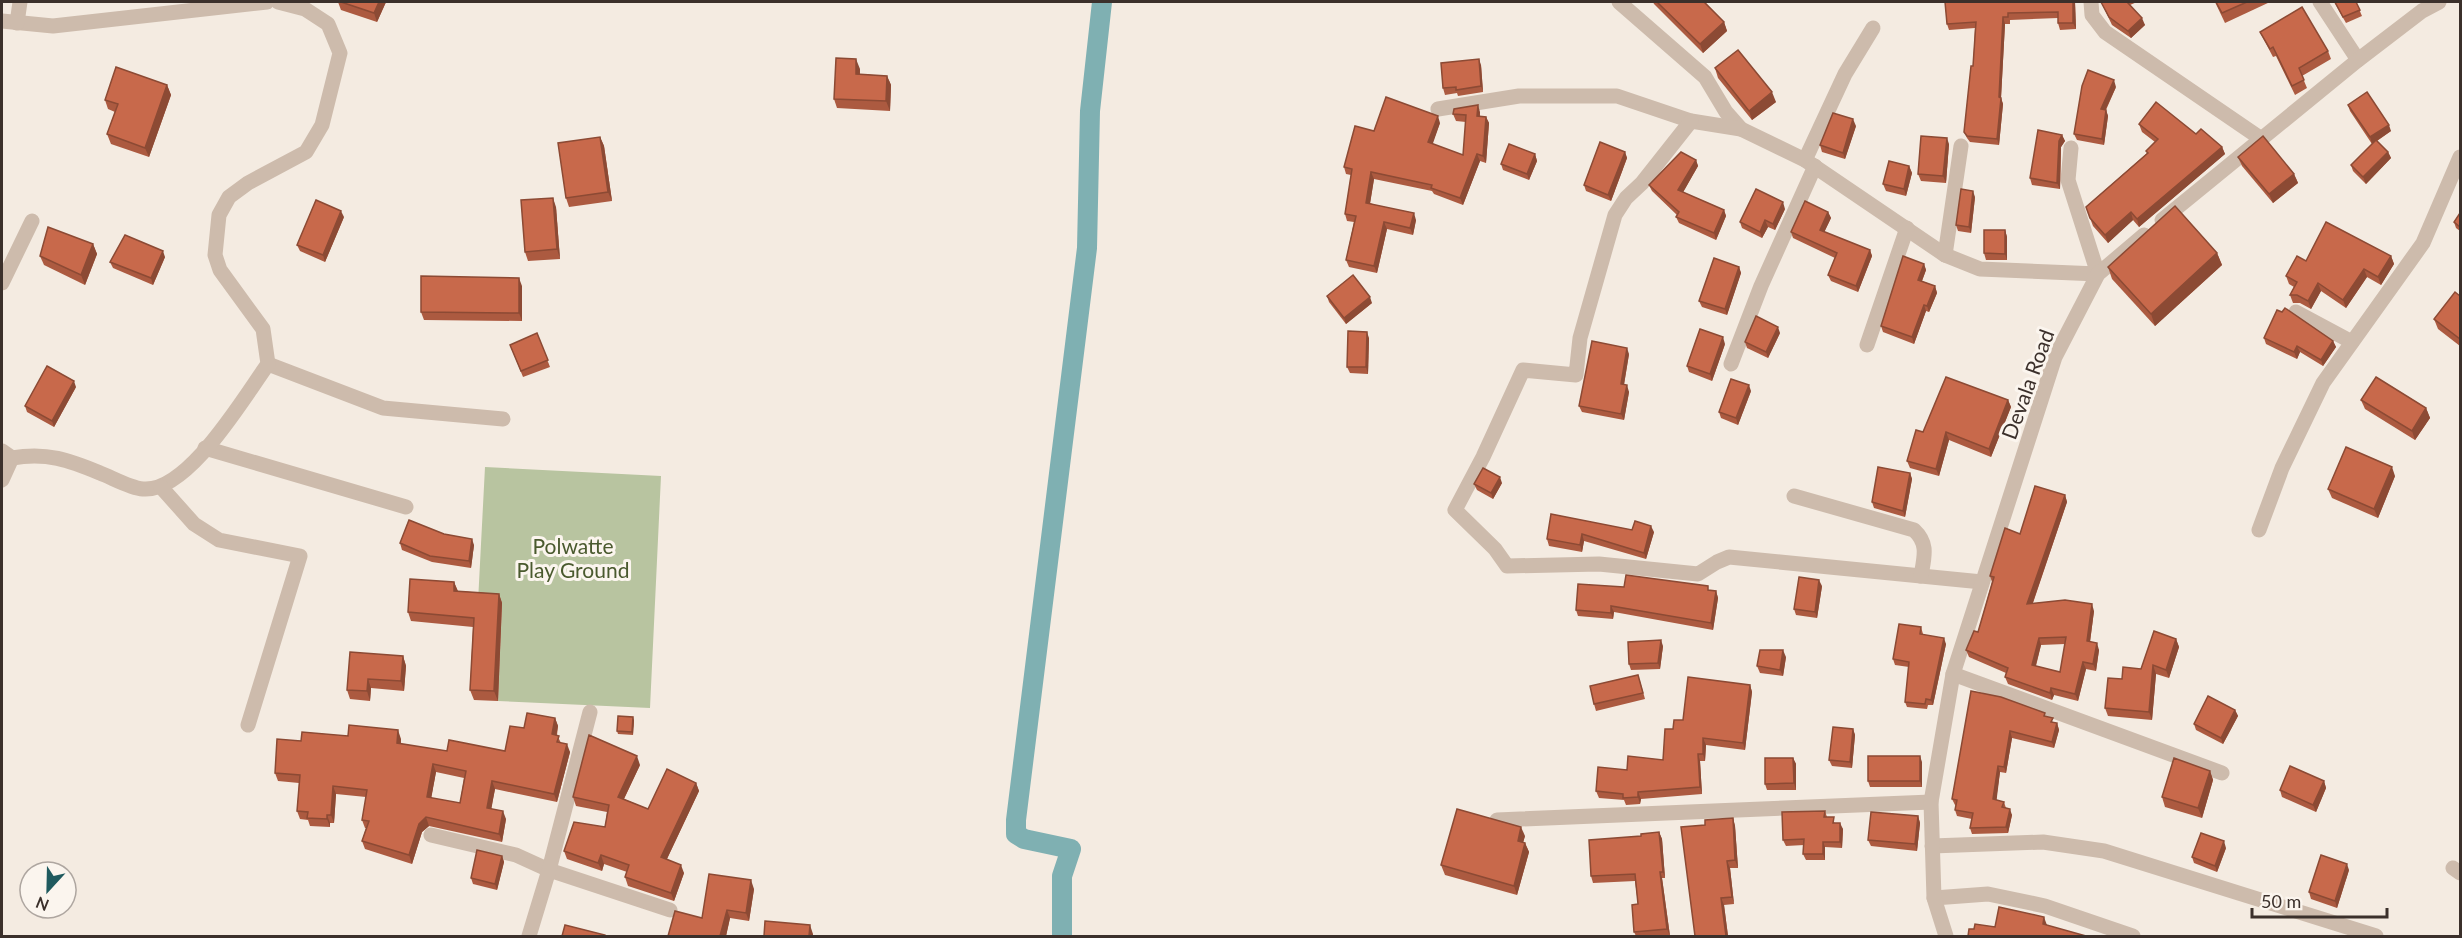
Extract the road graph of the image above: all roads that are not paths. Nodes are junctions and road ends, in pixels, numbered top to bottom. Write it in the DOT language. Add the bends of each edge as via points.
graph roads {
  1 [pos="20,2"];
  2 [pos="267,2"];
  3 [pos="278,2"];
  4 [pos="1619,2"];
  5 [pos="2091,2"];
  6 [pos="2320,2"];
  7 [pos="2439,2"];
  8 [pos="9,22"];
  9 [pos="1874,28"];
  10 [pos="2358,60"];
  11 [pos="1438,109"];
  12 [pos="1691,121"];
  13 [pos="1741,129"];
  14 [pos="2260,138"];
  15 [pos="1961,146"];
  16 [pos="2070,148"];
  17 [pos="2460,157"];
  18 [pos="1810,163"];
  19 [pos="32,221"];
  20 [pos="1907,228"];
  21 [pos="1945,255"];
  22 [pos="2098,274"];
  23 [pos="2,283"];
  24 [pos="2296,312"];
  25 [pos="2352,342"];
  26 [pos="1867,345"];
  27 [pos="268,364"];
  28 [pos="1731,364"];
  29 [pos="503,419"];
  30 [pos="206,448"];
  31 [pos="7,455"];
  32 [pos="2,480"];
  33 [pos="161,487"];
  34 [pos="1794,496"];
  35 [pos="406,507"];
  36 [pos="2259,530"];
  37 [pos="1921,576"];
  38 [pos="1982,582"];
  39 [pos="1953,674"];
  40 [pos="590,712"];
  41 [pos="248,725"];
  42 [pos="2222,773"];
  43 [pos="1930,802"];
  44 [pos="1497,820"];
  45 [pos="431,835"];
  46 [pos="1932,846"];
  47 [pos="549,870"];
  48 [pos="1934,898"];
  49 [pos="670,910"];
  50 [pos="529,936"];
  51 [pos="1946,936"];
  52 [pos="2133,936"];
  53 [pos="2376,936"];
  1 -- 8 [label="street"];
  2 -- 8 [label="street" via="53,26"];
  3 -- 27 [label="street" via="305,9 328,24 340,53 322,125 306,152 248,183 229,197 219,215 215,255 220,270 263,329"];
  4 -- 13 [label="street" via="1705,77"];
  5 -- 14 [label="street" via="2092,15 2105,32"];
  6 -- 10 [label="street"];
  7 -- 10 [label="street, Devala Road" via="2422,10"];
  9 -- 18 [label="street" via="1845,74"];
  10 -- 14 [label="street, Devala Road"];
  11 -- 12 [label="street" via="1519,96 1617,96"];
  12 -- 13 [label="street"];
  12 -- 37 [label="street" via="1616,215 1580,338 1576,375 1523,370 1455,510 1507,566 1599,564 1698,574 1729,557"];
  13 -- 18 [label="street"];
  14 -- 22 [label="street, Devala Road"];
  15 -- 21 [label="street"];
  16 -- 22 [label="street" via="2068,180"];
  17 -- 25 [label="street" via="2423,243"];
  18 -- 20 [label="street"];
  18 -- 28 [label="street"];
  19 -- 23 [label="street"];
  20 -- 21 [label="street"];
  20 -- 26 [label="street"];
  21 -- 22 [label="street" via="1980,269"];
  22 -- 38 [label="street, Devala Road" via="2055,357"];
  24 -- 25 [label="street"];
  25 -- 36 [label="street" via="2323,383 2282,468"];
  27 -- 29 [label="street" via="383,408"];
  27 -- 30 [label="street"];
  30 -- 33 [label="street" via="181,474"];
  30 -- 35 [label="street"];
  31 -- 32 [label="street"];
  31 -- 33 [label="street" via="35,454 67,460 142,489"];
  33 -- 41 [label="street" via="194,524 219,540 300,556"];
  34 -- 37 [label="street" via="1914,530 1925,547"];
  37 -- 38 [label="street"];
  38 -- 39 [label="street, Devala Road"];
  39 -- 42 [label="street"];
  39 -- 43 [label="street, Devala Road"];
  40 -- 47 [label="street"];
  43 -- 44 [label="street"];
  43 -- 46 [label="street, Devala Road"];
  45 -- 47 [label="street" via="516,855"];
  46 -- 48 [label="street, Devala Road"];
  46 -- 53 [label="street" via="2043,842 2104,851"];
  47 -- 49 [label="street"];
  47 -- 50 [label="street"];
  48 -- 51 [label="street, Devala Road"];
  48 -- 52 [label="street" via="1988,894 2045,906"];
}
